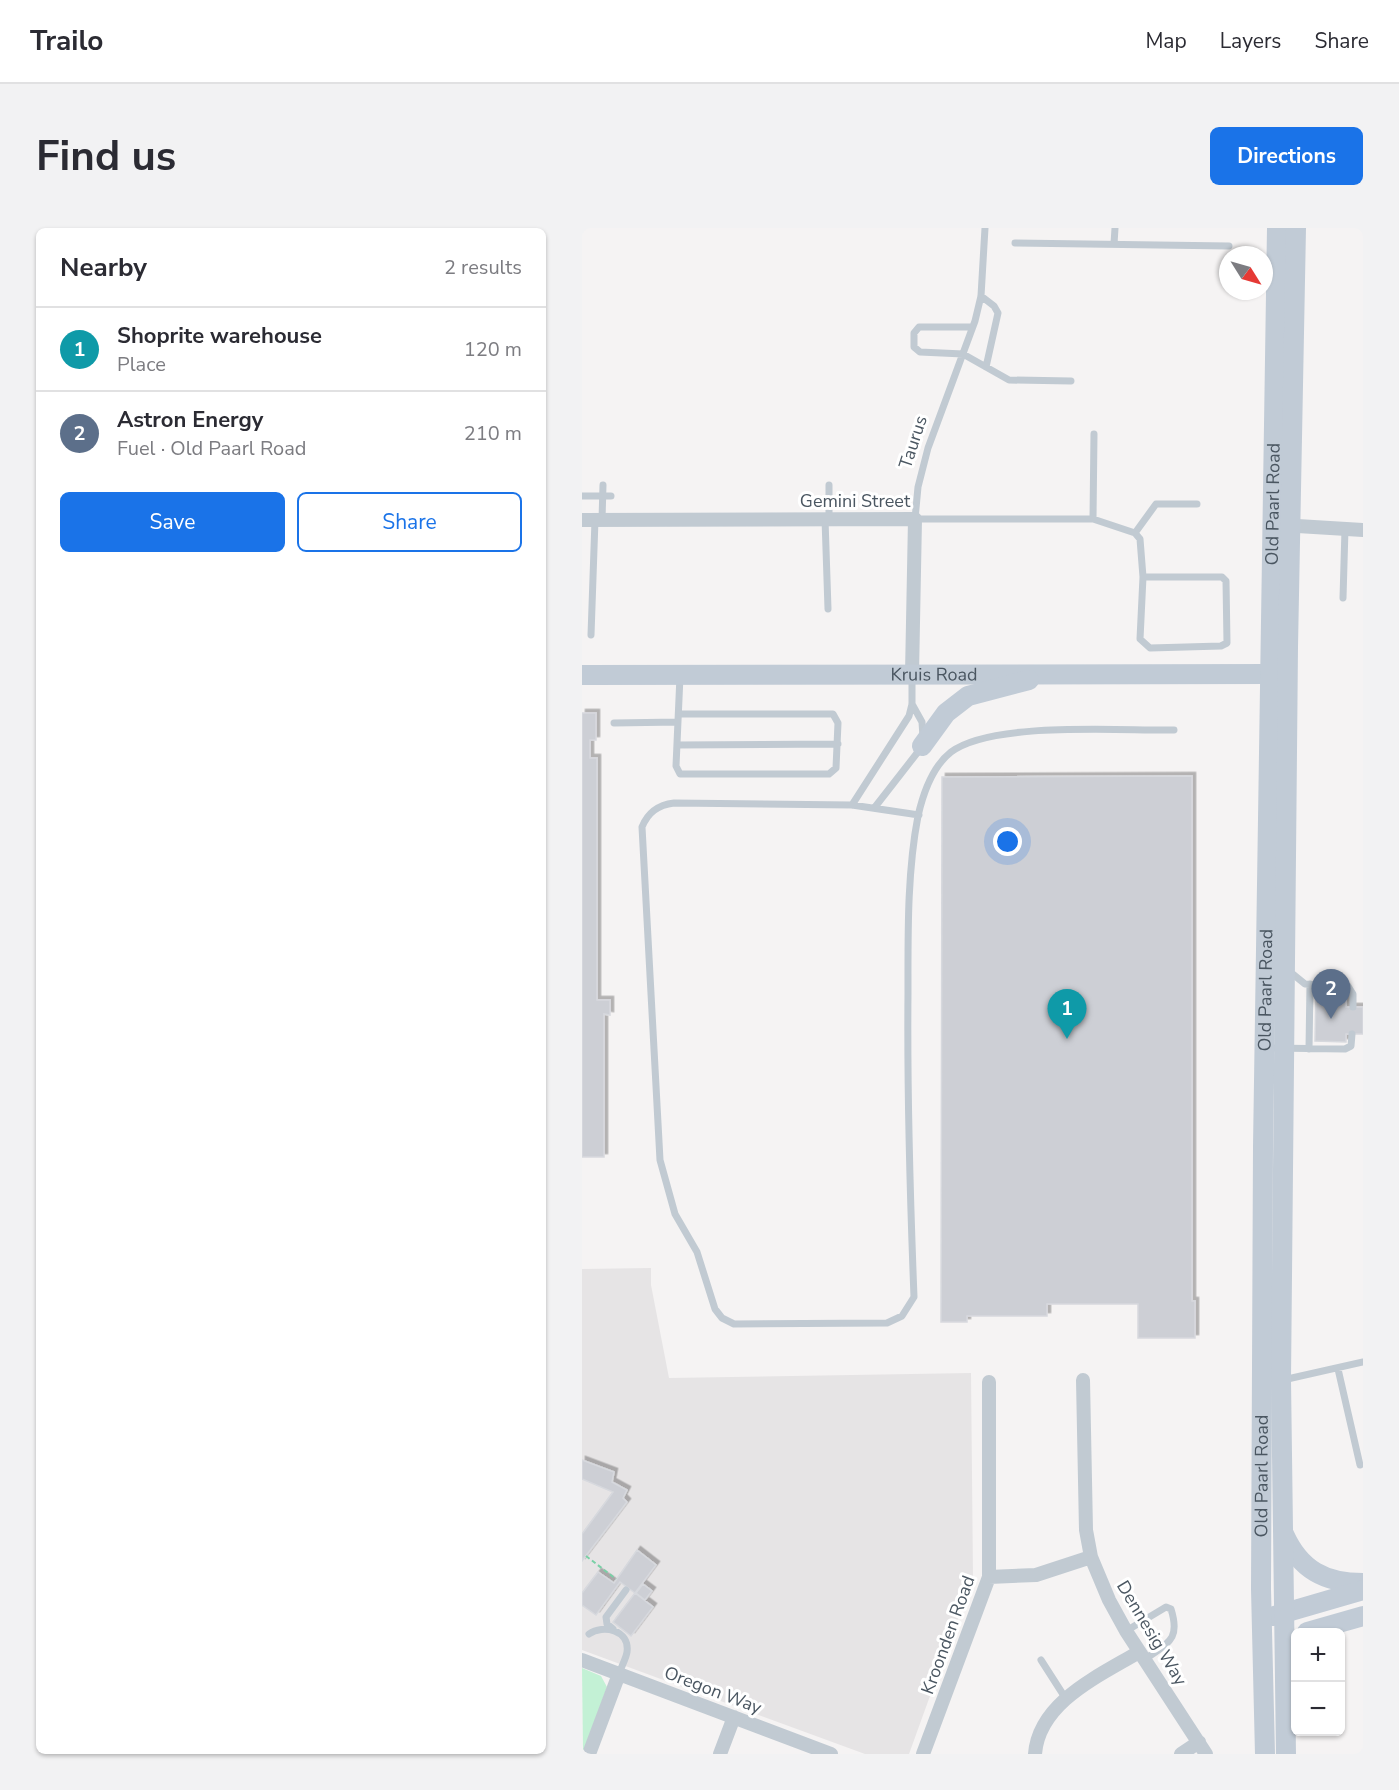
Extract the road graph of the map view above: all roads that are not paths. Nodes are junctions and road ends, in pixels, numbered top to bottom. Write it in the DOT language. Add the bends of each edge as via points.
graph roads {
  1 [pos="985,228"];
  2 [pos="1115,228"];
  3 [pos="1277,228"];
  4 [pos="1296,228"];
  5 [pos="1015,243"];
  6 [pos="1114,244"];
  7 [pos="1228,246"];
  8 [pos="981,296"];
  9 [pos="972,327"];
  10 [pos="963,354"];
  11 [pos="986,367"];
  12 [pos="1071,381"];
  13 [pos="1094,434"];
  14 [pos="829,484"];
  15 [pos="603,485"];
  16 [pos="582,496"];
  17 [pos="603,496"];
  18 [pos="611,496"];
  19 [pos="1197,504"];
  20 [pos="827,519"];
  21 [pos="915,519"];
  22 [pos="1093,519"];
  23 [pos="593,520"];
  24 [pos="1282,525"];
  25 [pos="1345,529"];
  26 [pos="1363,530"];
  27 [pos="1135,533"];
  28 [pos="1143,577"];
  29 [pos="1343,598"];
  30 [pos="828,609"];
  31 [pos="591,635"];
  32 [pos="1042,673"];
  33 [pos="680,674"];
  34 [pos="912,674"];
  35 [pos="1279,674"];
  36 [pos="582,675"];
  37 [pos="912,704"];
  38 [pos="678,714"];
  39 [pos="678,722"];
  40 [pos="614,723"];
  41 [pos="1174,730"];
  42 [pos="838,744"];
  43 [pos="677,745"];
  44 [pos="922,746"];
  45 [pos="852,805"];
  46 [pos="875,807"];
  47 [pos="918,815"];
  48 [pos="1285,962"];
  49 [pos="1310,984"];
  50 [pos="1353,1007"];
  51 [pos="1352,1034"];
  52 [pos="1263,1048"];
  53 [pos="1284,1048"];
  54 [pos="1310,1049"];
  55 [pos="1363,1362"];
  56 [pos="1338,1369"];
  57 [pos="1083,1380"];
  58 [pos="1272,1381"];
  59 [pos="989,1382"];
  60 [pos="1360,1465"];
  61 [pos="1282,1529"];
  62 [pos="1091,1557"];
  63 [pos="989,1577"];
  64 [pos="1363,1583"];
  65 [pos="626,1590"];
  66 [pos="1363,1590"];
  67 [pos="1284,1614"];
  68 [pos="1363,1616"];
  69 [pos="1262,1619"];
  70 [pos="1321,1628"];
  71 [pos="616,1631"];
  72 [pos="1126,1631"];
  73 [pos="589,1634"];
  74 [pos="1290,1636"];
  75 [pos="1262,1640"];
  76 [pos="1142,1656"];
  77 [pos="582,1660"];
  78 [pos="1041,1660"];
  79 [pos="619,1674"];
  80 [pos="1066,1699"];
  81 [pos="734,1717"];
  82 [pos="1202,1748"];
  83 [pos="589,1754"];
  84 [pos="720,1754"];
  85 [pos="831,1754"];
  86 [pos="923,1754"];
  87 [pos="1035,1754"];
  88 [pos="1181,1754"];
  89 [pos="1265,1754"];
  90 [pos="1286,1754"];
  1 -- 8 [label="lane, Taurus"];
  2 -- 6 [label="lane"];
  3 -- 24 [label="main road, Old Paarl Road"];
  4 -- 24 [label="main road, Old Paarl Road"];
  5 -- 6 [label="lane"];
  6 -- 7 [label="lane"];
  8 -- 9 [label="lane, Taurus"];
  8 -- 11 [label="lane" via="998,313"];
  9 -- 10 [label="lane, Taurus"];
  9 -- 10 [label="lane" via="919,327 914,333 917,351"];
  10 -- 11 [label="lane"];
  10 -- 21 [label="lane, Taurus" via="928,448"];
  11 -- 12 [label="lane" via="1009,380"];
  13 -- 22 [label="lane"];
  14 -- 20 [label="lane"];
  15 -- 17 [label="lane"];
  16 -- 17 [label="lane"];
  17 -- 18 [label="lane"];
  17 -- 23 [label="lane"];
  19 -- 27 [label="lane" via="1156,504"];
  20 -- 21 [label="street, Gemini Street"];
  20 -- 23 [label="street, Gemini Street"];
  20 -- 30 [label="lane"];
  21 -- 22 [label="lane, Gemini Street"];
  21 -- 34 [label="street, Taurus"];
  22 -- 27 [label="lane, Gemini Street"];
  23 -- 31 [label="lane"];
  24 -- 25 [label="street"];
  24 -- 35 [label="main road, Old Paarl Road"];
  25 -- 26 [label="street"];
  25 -- 29 [label="lane"];
  27 -- 28 [label="lane" via="1140,539"];
  28 -- 28 [label="lane" via="1222,577 1226,581 1227,643 1150,648 1144,645 1140,639"];
  32 -- 34 [label="main road, Kruis Road"];
  32 -- 35 [label="main road, Kruis Road"];
  32 -- 44 [label="main road" via="1020,684 968,696 946,713"];
  33 -- 34 [label="main road, Kruis Road"];
  33 -- 36 [label="main road, Kruis Road"];
  33 -- 38 [label="lane"];
  34 -- 37 [label="lane"];
  35 -- 48 [label="main road, Old Paarl Road"];
  35 -- 52 [label="main road, Old Paarl Road"];
  37 -- 44 [label="lane" via="922,722"];
  37 -- 45 [label="lane" via="901,731"];
  38 -- 39 [label="lane"];
  38 -- 42 [label="lane" via="833,714 838,719"];
  39 -- 40 [label="lane"];
  39 -- 43 [label="lane"];
  41 -- 47 [label="lane" via="1056,731 971,741 950,753 936,768"];
  42 -- 43 [label="lane"];
  42 -- 43 [label="lane" via="832,773 795,775 680,774 676,766"];
  44 -- 46 [label="lane"];
  45 -- 46 [label="lane"];
  45 -- 47 [label="lane" via="674,803 654,810 642,826 660,1160 675,1214 697,1252 715,1309 722,1318 747,1326 887,1323 902,1316 915,1297 907,1117 911,892"];
  46 -- 47 [label="lane"];
  48 -- 49 [label="lane" via="1294,977"];
  48 -- 53 [label="main road, Old Paarl Road"];
  49 -- 50 [label="lane" via="1348,986"];
  49 -- 54 [label="lane"];
  51 -- 54 [label="lane" via="1348,1048"];
  52 -- 53 [label="lane"];
  52 -- 58 [label="main road, Old Paarl Road"];
  53 -- 54 [label="lane"];
  53 -- 58 [label="main road, Old Paarl Road"];
  55 -- 56 [label="lane"];
  56 -- 58 [label="lane"];
  56 -- 60 [label="lane"];
  57 -- 62 [label="street, Dennesig Way" via="1085,1513"];
  58 -- 61 [label="main road, Old Paarl Road"];
  58 -- 69 [label="main road, Old Paarl Road"];
  59 -- 63 [label="street, Kroonden Road"];
  61 -- 64 [label="main road" via="1297,1558 1316,1575"];
  61 -- 67 [label="main road, Old Paarl Road"];
  62 -- 63 [label="street" via="1036,1575"];
  62 -- 72 [label="street, Dennesig Way"];
  63 -- 86 [label="street, Kroonden Road"];
  65 -- 71 [label="lane" via="606,1617 607,1624"];
  66 -- 67 [label="main road"];
  67 -- 69 [label="main road"];
  67 -- 74 [label="main road, Old Paarl Road"];
  68 -- 70 [label="main road"];
  69 -- 75 [label="main road, Old Paarl Road"];
  71 -- 73 [label="lane" via="605,1628"];
  71 -- 79 [label="lane" via="627,1652"];
  72 -- 76 [label="street, Dennesig Way"];
  72 -- 76 [label="lane" via="1166,1607 1171,1609 1175,1634 1168,1643"];
  74 -- 75 [label="main road"];
  74 -- 90 [label="main road, Old Paarl Road"];
  75 -- 89 [label="main road, Old Paarl Road"];
  76 -- 80 [label="street"];
  76 -- 82 [label="street, Dennesig Way"];
  77 -- 79 [label="street, Oregon Way"];
  78 -- 80 [label="lane"];
  79 -- 81 [label="street, Oregon Way"];
  79 -- 83 [label="street"];
  80 -- 87 [label="street" via="1046,1719"];
  81 -- 84 [label="street"];
  81 -- 85 [label="street, Oregon Way"];
  82 -- 88 [label="street"];
}
